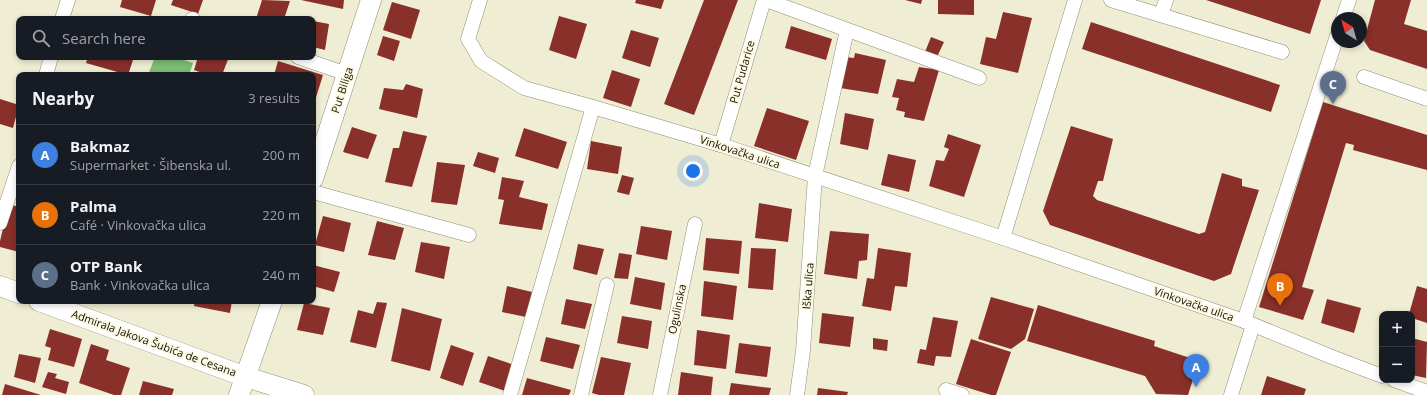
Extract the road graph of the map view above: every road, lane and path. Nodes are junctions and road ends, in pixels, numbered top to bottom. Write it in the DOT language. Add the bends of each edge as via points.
graph roads {
  1 [pos="68,0"];
  2 [pos="371,0"];
  3 [pos="480,0"];
  4 [pos="765,0"];
  5 [pos="1075,0"];
  6 [pos="1111,0"];
  7 [pos="1166,0"];
  8 [pos="1349,0"];
  9 [pos="1345,12"];
  10 [pos="1161,15"];
  11 [pos="63,16"];
  12 [pos="847,30"];
  13 [pos="1333,48"];
  14 [pos="1282,52"];
  15 [pos="50,60"];
  16 [pos="306,60"];
  17 [pos="47,72"];
  18 [pos="346,74"];
  19 [pos="1364,77"];
  20 [pos="979,78"];
  21 [pos="1427,99"];
  22 [pos="593,107"];
  23 [pos="721,145"];
  24 [pos="316,169"];
  25 [pos="16,175"];
  26 [pos="815,176"];
  27 [pos="316,193"];
  28 [pos="0,223"];
  29 [pos="695,224"];
  30 [pos="469,235"];
  31 [pos="1003,238"];
  32 [pos="607,285"];
  33 [pos="0,286"];
  34 [pos="16,292"];
  35 [pos="51,304"];
  36 [pos="271,304"];
  37 [pos="1249,323"];
  38 [pos="1379,375"];
  39 [pos="246,377"];
  40 [pos="1402,383"];
  41 [pos="946,390"];
  42 [pos="1427,392"];
  43 [pos="239,395"];
  44 [pos="304,395"];
  45 [pos="510,395"];
  46 [pos="581,395"];
  47 [pos="660,395"];
  48 [pos="797,395"];
  49 [pos="962,395"];
  50 [pos="1231,395"];
  1 -- 11 [label="street"];
  2 -- 18 [label="street, Put Biliga"];
  3 -- 22 [label="street, Vinkovačka ulica" via="468,39 481,61 524,88"];
  4 -- 12 [label="street"];
  4 -- 23 [label="street, Put Pudarice"];
  5 -- 31 [label="street"];
  6 -- 10 [label="street"];
  7 -- 10 [label="street"];
  8 -- 9 [label="street"];
  10 -- 14 [label="street"];
  12 -- 20 [label="street"];
  12 -- 26 [label="street, Iška ulica"];
  13 -- 37 [label="street"];
  15 -- 17 [label="street"];
  16 -- 18 [label="street"];
  18 -- 24 [label="street, Put Biliga"];
  19 -- 21 [label="street"];
  22 -- 23 [label="street, Vinkovačka ulica"];
  22 -- 45 [label="street"];
  23 -- 26 [label="street, Vinkovačka ulica"];
  25 -- 28 [label="street"];
  26 -- 31 [label="street, Vinkovačka ulica"];
  26 -- 48 [label="street, Iška ulica" via="803,351"];
  27 -- 30 [label="street"];
  29 -- 47 [label="street, Ogulinska"];
  31 -- 37 [label="street, Vinkovačka ulica"];
  32 -- 46 [label="street"];
  33 -- 34 [label="street"];
  35 -- 39 [label="street, Admirala Jakova Šubića de Cesana"];
  36 -- 39 [label="street"];
  37 -- 38 [label="street, Vinkovačka ulica"];
  37 -- 50 [label="street"];
  39 -- 43 [label="street"];
  39 -- 44 [label="street, Admirala Jakova Šubića de Cesana"];
  40 -- 42 [label="street"];
  41 -- 49 [label="street"];
}
